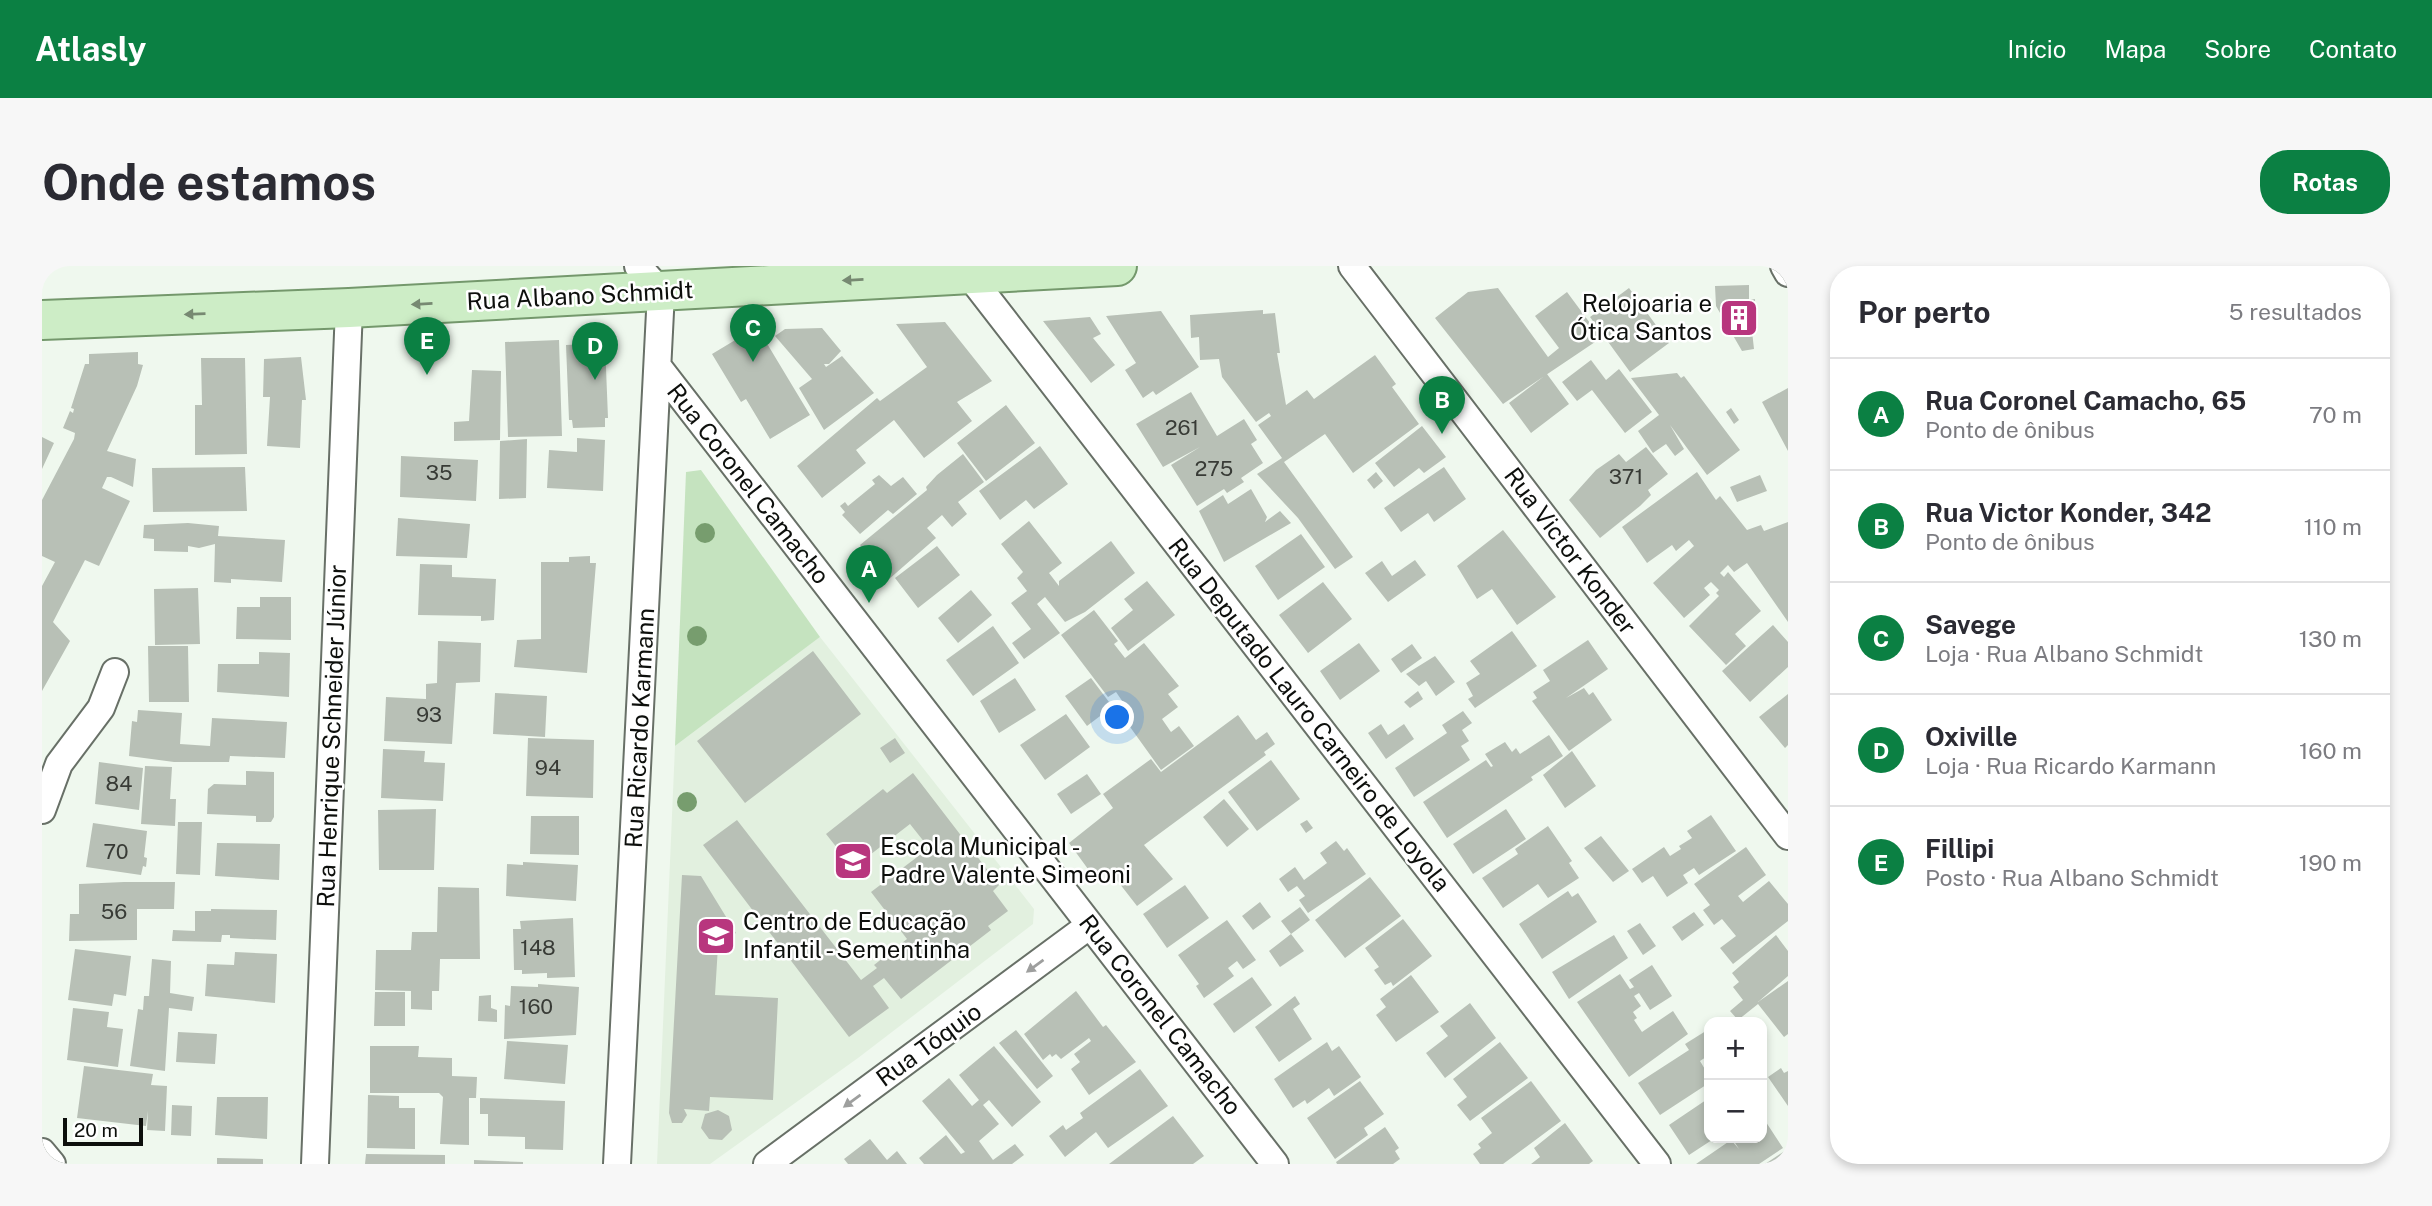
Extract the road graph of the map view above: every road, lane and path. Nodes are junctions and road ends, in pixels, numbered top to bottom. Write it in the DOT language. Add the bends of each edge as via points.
graph roads {
  1 [pos="1117,266"];
  2 [pos="1352,266"];
  3 [pos="1784,266"];
  4 [pos="964,270"];
  5 [pos="1788,273"];
  6 [pos="650,279"];
  7 [pos="349,308"];
  8 [pos="42,320"];
  9 [pos="659,368"];
  10 [pos="115,672"];
  11 [pos="42,810"];
  12 [pos="1788,836"];
  13 [pos="1090,925"];
  14 [pos="42,1152"];
  15 [pos="1268,1162"];
  16 [pos="52,1164"];
  17 [pos="315,1164"];
  18 [pos="617,1164"];
  19 [pos="767,1164"];
  20 [pos="1657,1164"];
  1 -- 4 [label="main road, Rua Albano Schmidt"];
  2 -- 12 [label="street, Rua Victor Konder"];
  3 -- 5 [label="street"];
  4 -- 6 [label="main road, Rua Albano Schmidt, one-way"];
  4 -- 20 [label="street, Rua Deputado Lauro Carneiro de Loyola"];
  6 -- 7 [label="main road, Rua Albano Schmidt, one-way"];
  6 -- 9 [label="street, Rua Ricardo Karmann"];
  7 -- 8 [label="main road, Rua Albano Schmidt, one-way"];
  7 -- 17 [label="street, Rua Henrique Schneider Júnior"];
  9 -- 13 [label="street, Rua Coronel Camacho"];
  9 -- 18 [label="street, Rua Ricardo Karmann"];
  10 -- 11 [label="street" via="101,708 59,764"];
  13 -- 15 [label="street, Rua Coronel Camacho"];
  13 -- 19 [label="street, Rua Tóquio, one-way"];
  14 -- 16 [label="street"];
}
